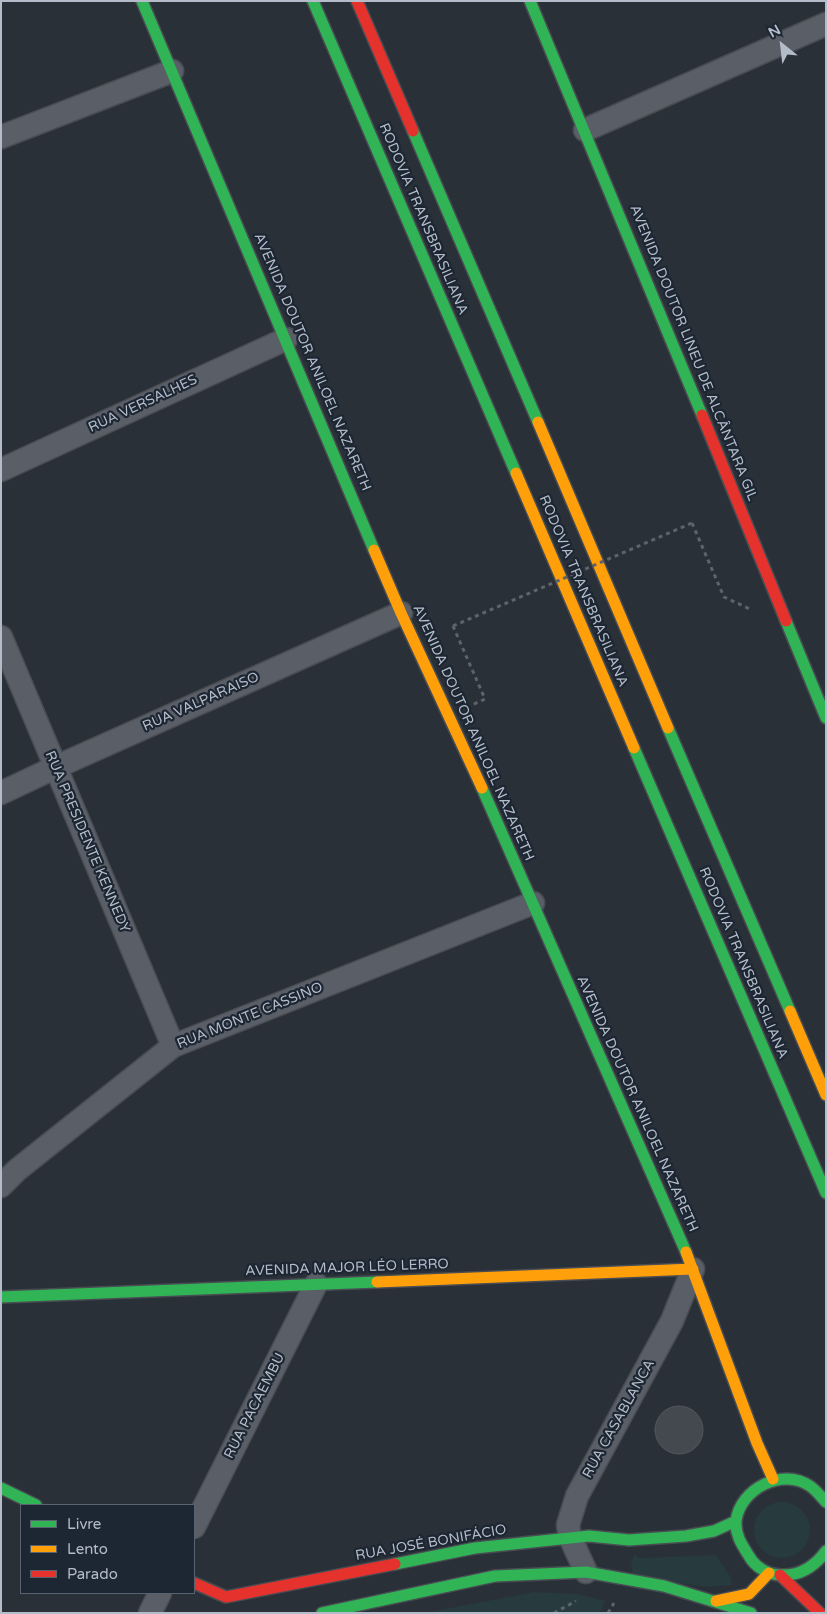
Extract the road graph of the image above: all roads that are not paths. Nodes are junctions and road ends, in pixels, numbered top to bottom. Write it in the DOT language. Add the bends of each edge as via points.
graph roads {
  1 [pos="142,1"];
  2 [pos="313,1"];
  3 [pos="357,1"];
  4 [pos="530,1"];
  5 [pos="826,24"];
  6 [pos="172,71"];
  7 [pos="585,130"];
  8 [pos="1,137"];
  9 [pos="286,339"];
  10 [pos="1,470"];
  11 [pos="402,613"];
  12 [pos="1,637"];
  13 [pos="826,718"];
  14 [pos="56,767"];
  15 [pos="1,793"];
  16 [pos="532,903"];
  17 [pos="173,1046"];
  18 [pos="826,1095"];
  19 [pos="1,1186"];
  20 [pos="826,1192"];
  21 [pos="693,1269"];
  22 [pos="316,1284"];
  23 [pos="1,1297"];
  24 [pos="772,1479"];
  25 [pos="1,1488"];
  26 [pos="826,1502"];
  27 [pos="34,1504"];
  28 [pos="736,1521"];
  29 [pos="195,1525"];
  30 [pos="570,1537"];
  31 [pos="826,1551"];
  32 [pos="586,1572"];
  33 [pos="774,1574"];
  34 [pos="195,1583"];
  35 [pos="160,1594"];
  36 [pos="376,1601"];
  37 [pos="716,1601"];
  38 [pos="150,1613"];
  39 [pos="322,1613"];
  40 [pos="362,1613"];
  41 [pos="750,1613"];
  42 [pos="820,1613"];
  1 -- 6 [label="main road, AVENIDA DOUTOR ANILOEL NAZARETH"];
  2 -- 20 [label="main road, RODOVIA TRANSBRASILIANA"];
  3 -- 18 [label="main road, RODOVIA TRANSBRASILIANA"];
  4 -- 7 [label="main road, AVENIDA DOUTOR LINEU DE ALCÂNTARA GIL"];
  5 -- 7 [label="street"];
  6 -- 8 [label="street"];
  6 -- 9 [label="main road, AVENIDA DOUTOR ANILOEL NAZARETH"];
  7 -- 13 [label="main road, AVENIDA DOUTOR LINEU DE ALCÂNTARA GIL"];
  9 -- 10 [label="street, RUA VERSALHES"];
  9 -- 11 [label="main road, AVENIDA DOUTOR ANILOEL NAZARETH"];
  11 -- 14 [label="street, RUA VALPARAISO"];
  11 -- 16 [label="main road, AVENIDA DOUTOR ANILOEL NAZARETH"];
  12 -- 14 [label="street, RUA PRESIDENTE KENNEDY"];
  14 -- 15 [label="street, RUA VALPARAISO"];
  14 -- 17 [label="street, RUA PRESIDENTE KENNEDY"];
  16 -- 17 [label="street, RUA MONTE CASSINO"];
  16 -- 21 [label="main road, AVENIDA DOUTOR ANILOEL NAZARETH"];
  17 -- 19 [label="street, RUA MONTE CASSINO"];
  21 -- 22 [label="main road, AVENIDA MAJOR LÉO LERRO"];
  21 -- 24 [label="main road, AVENIDA DOUTOR ANILOEL NAZARETH"];
  21 -- 30 [label="street, RUA CASABLANCA" via="672,1321 577,1496 568,1525"];
  22 -- 23 [label="main road, AVENIDA MAJOR LÉO LERRO"];
  22 -- 29 [label="street, RUA PACAEMBU"];
  24 -- 26 [label="main road" via="796,1479 807,1483"];
  24 -- 28 [label="main road" via="749,1493 740,1506"];
  25 -- 27 [label="main road"];
  28 -- 30 [label="main road, RUA JOSÉ BONIFÁCIO" via="714,1531 686,1536 629,1540"];
  28 -- 33 [label="main road" via="737,1538 743,1553 754,1565"];
  30 -- 32 [label="street, RUA CASABLANCA"];
  30 -- 34 [label="main road, RUA JOSÉ BONIFÁCIO" via="475,1548 226,1596"];
  31 -- 33 [label="main road" via="810,1568 796,1574"];
  32 -- 36 [label="main road" via="495,1576"];
  32 -- 37 [label="main road" via="664,1586"];
  33 -- 37 [label="main road" via="749,1594"];
  33 -- 42 [label="main road"];
  35 -- 38 [label="street"];
  36 -- 39 [label="main road"];
  36 -- 40 [label="main road"];
  37 -- 41 [label="main road"];
}
